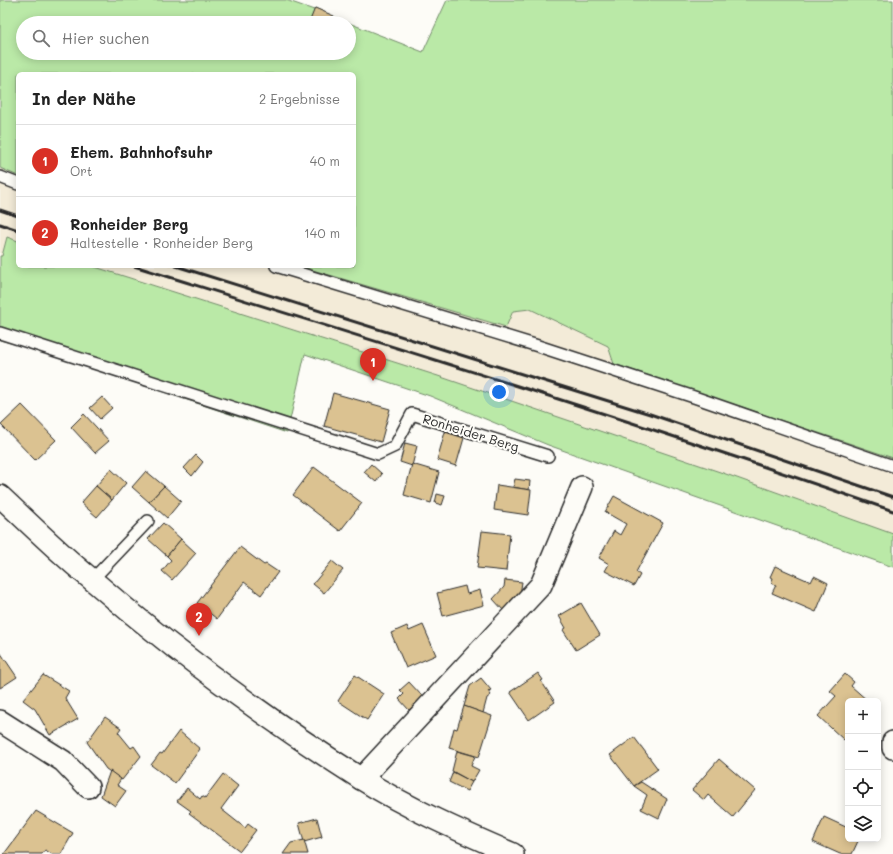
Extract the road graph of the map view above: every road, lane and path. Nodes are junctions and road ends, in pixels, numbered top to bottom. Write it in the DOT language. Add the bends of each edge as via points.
graph roads {
  1 [pos="0,177"];
  2 [pos="16,183"];
  3 [pos="283,268"];
  4 [pos="0,333"];
  5 [pos="548,456"];
  6 [pos="893,466"];
  7 [pos="582,487"];
  8 [pos="0,496"];
  9 [pos="148,521"];
  10 [pos="92,580"];
  11 [pos="0,721"];
  12 [pos="893,742"];
  13 [pos="893,748"];
  14 [pos="361,779"];
  15 [pos="88,787"];
  16 [pos="513,854"];
  1 -- 2 [label="lane"];
  3 -- 6 [label="lane" via="545,348"];
  4 -- 5 [label="lane, Ronheider Berg" via="378,454 395,446 412,414"];
  7 -- 14 [label="street" via="541,585"];
  8 -- 10 [label="street"];
  9 -- 10 [label="lane"];
  10 -- 14 [label="street" via="219,681"];
  11 -- 15 [label="street" via="63,761"];
  12 -- 13 [label="street"];
  14 -- 16 [label="street" via="454,829"];
}
